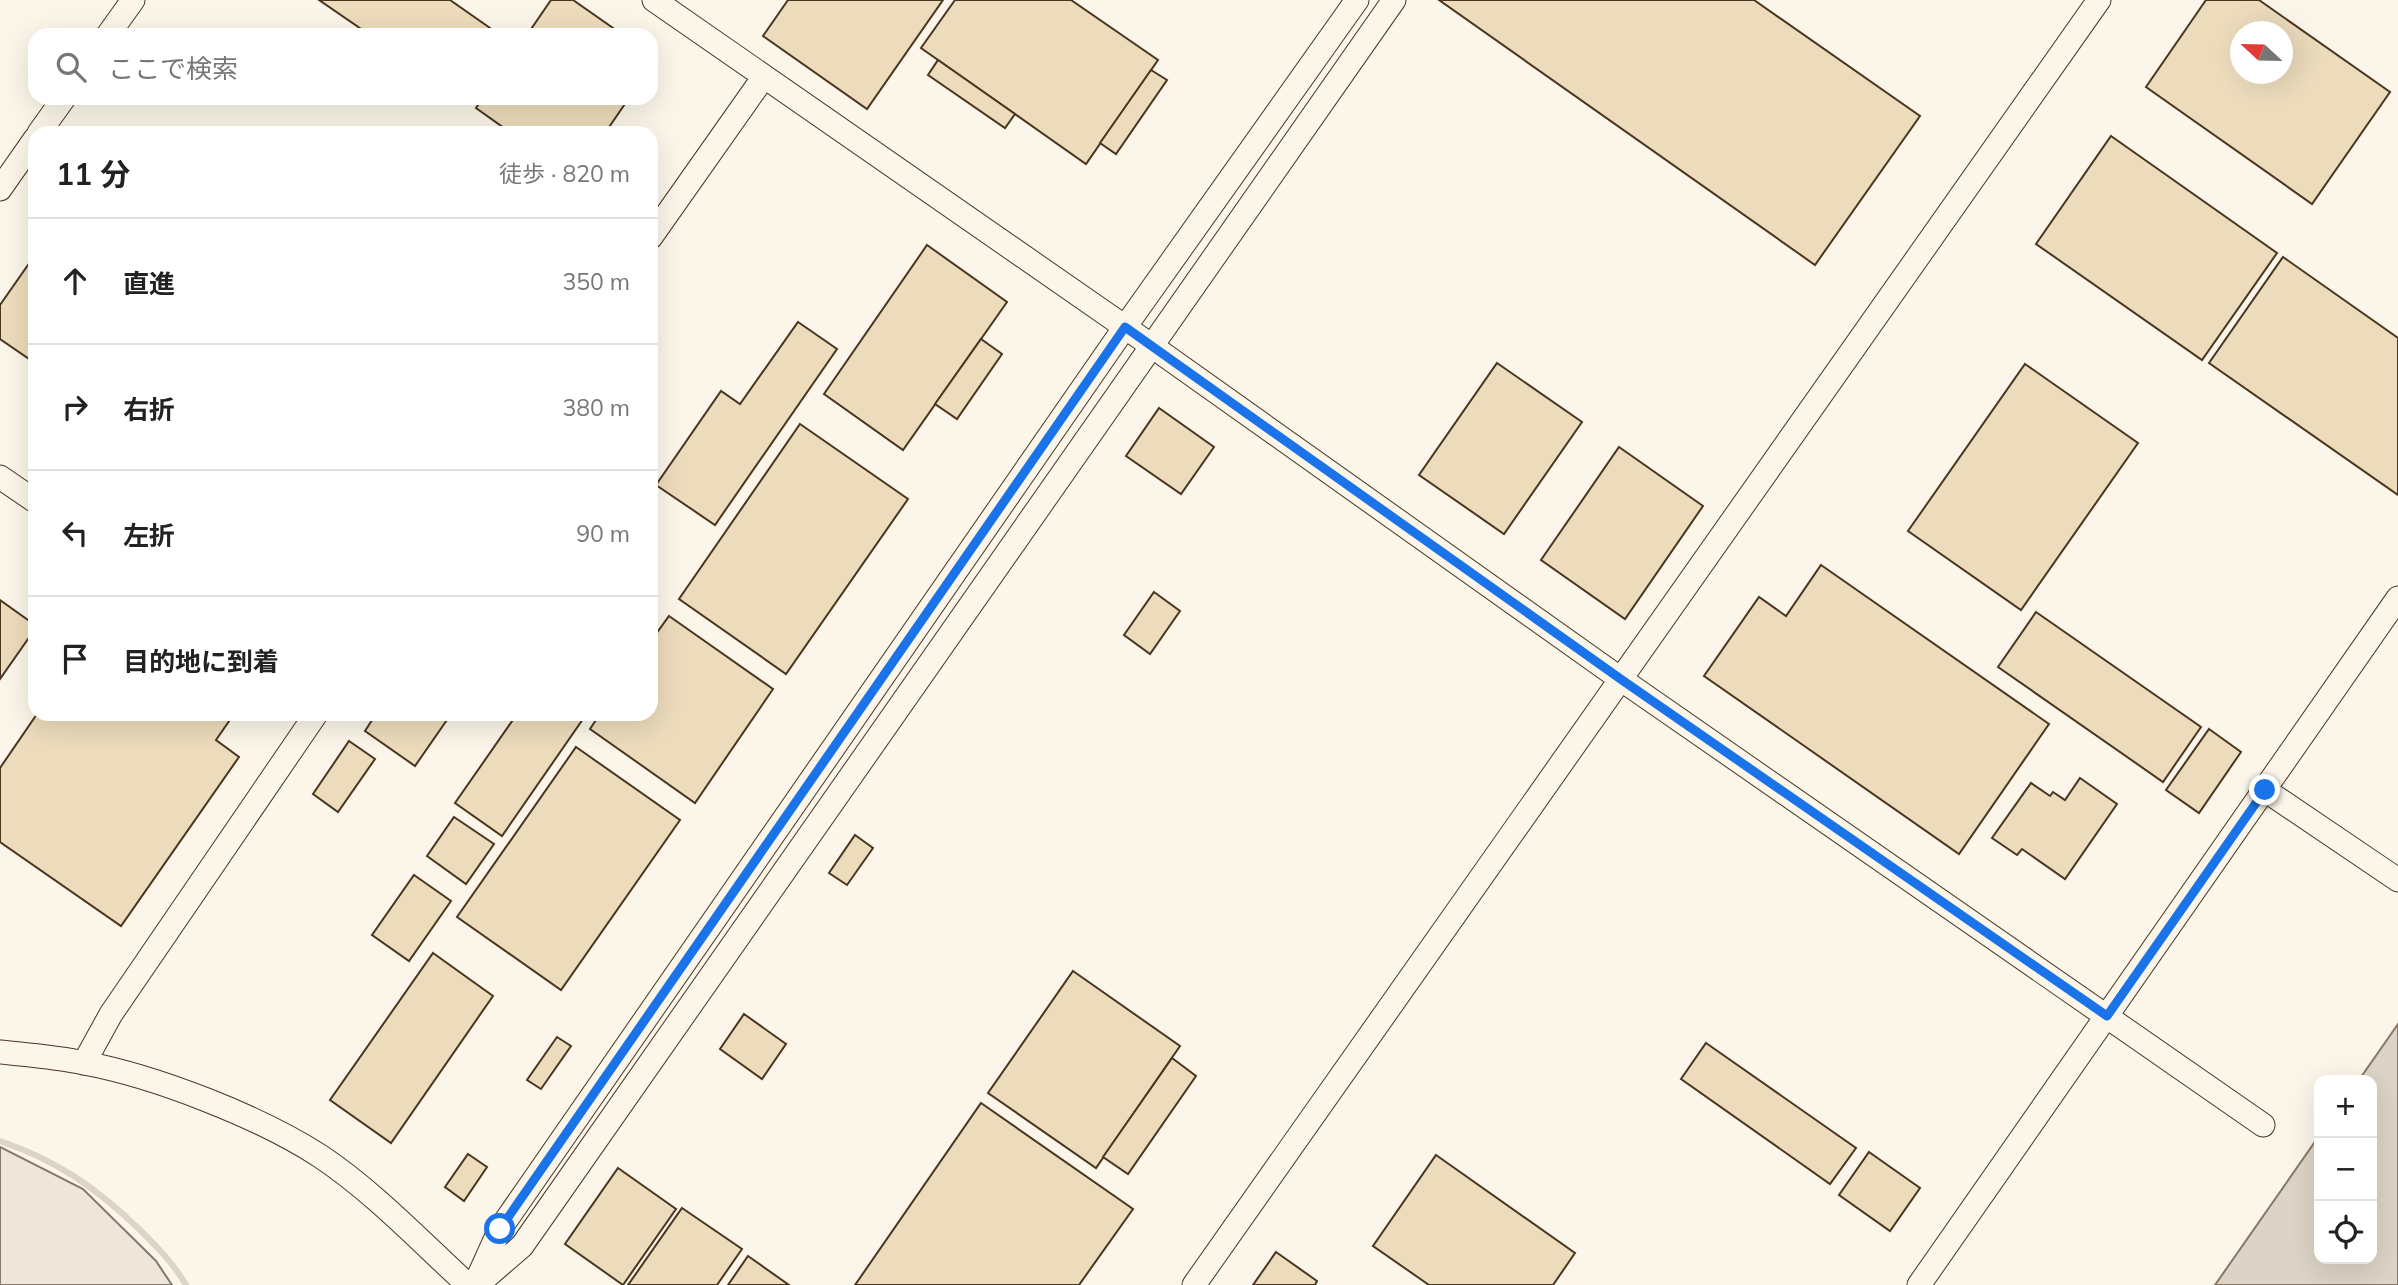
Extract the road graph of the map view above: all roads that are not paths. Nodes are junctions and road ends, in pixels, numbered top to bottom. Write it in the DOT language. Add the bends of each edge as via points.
graph roads {
  1 [pos="133,0"];
  2 [pos="654,0"];
  3 [pos="1357,0"];
  4 [pos="1394,0"];
  5 [pos="2099,0"];
  6 [pos="113,28"];
  7 [pos="763,78"];
  8 [pos="59,105"];
  9 [pos="44,126"];
  10 [pos="28,149"];
  11 [pos="0,189"];
  12 [pos="658,227"];
  13 [pos="1125,327"];
  14 [pos="1152,346"];
  15 [pos="0,477"];
  16 [pos="28,496"];
  17 [pos="2398,598"];
  18 [pos="1622,680"];
  19 [pos="311,721"];
  20 [pos="2265,790"];
  21 [pos="2398,880"];
  22 [pos="2107,1016"];
  23 [pos="0,1052"];
  24 [pos="84,1063"];
  25 [pos="2263,1125"];
  26 [pos="468,1285"];
  27 [pos="476,1285"];
  28 [pos="1194,1285"];
  29 [pos="1919,1285"];
  1 -- 6 [label="street"];
  2 -- 7 [label="street"];
  3 -- 13 [label="street"];
  4 -- 14 [label="street"];
  5 -- 18 [label="street"];
  7 -- 12 [label="street"];
  7 -- 13 [label="street"];
  8 -- 9 [label="street"];
  10 -- 11 [label="street"];
  13 -- 14 [label="street"];
  13 -- 27 [label="street" via="500,1229"];
  14 -- 18 [label="street"];
  14 -- 27 [label="street" via="522,1246"];
  15 -- 16 [label="street"];
  17 -- 20 [label="street"];
  18 -- 22 [label="street"];
  18 -- 28 [label="street"];
  19 -- 24 [label="street" via="111,1014"];
  20 -- 21 [label="street"];
  20 -- 22 [label="street"];
  22 -- 25 [label="street"];
  22 -- 29 [label="street"];
  23 -- 24 [label="street"];
  24 -- 26 [label="street" via="188,1094 320,1156"];
}
